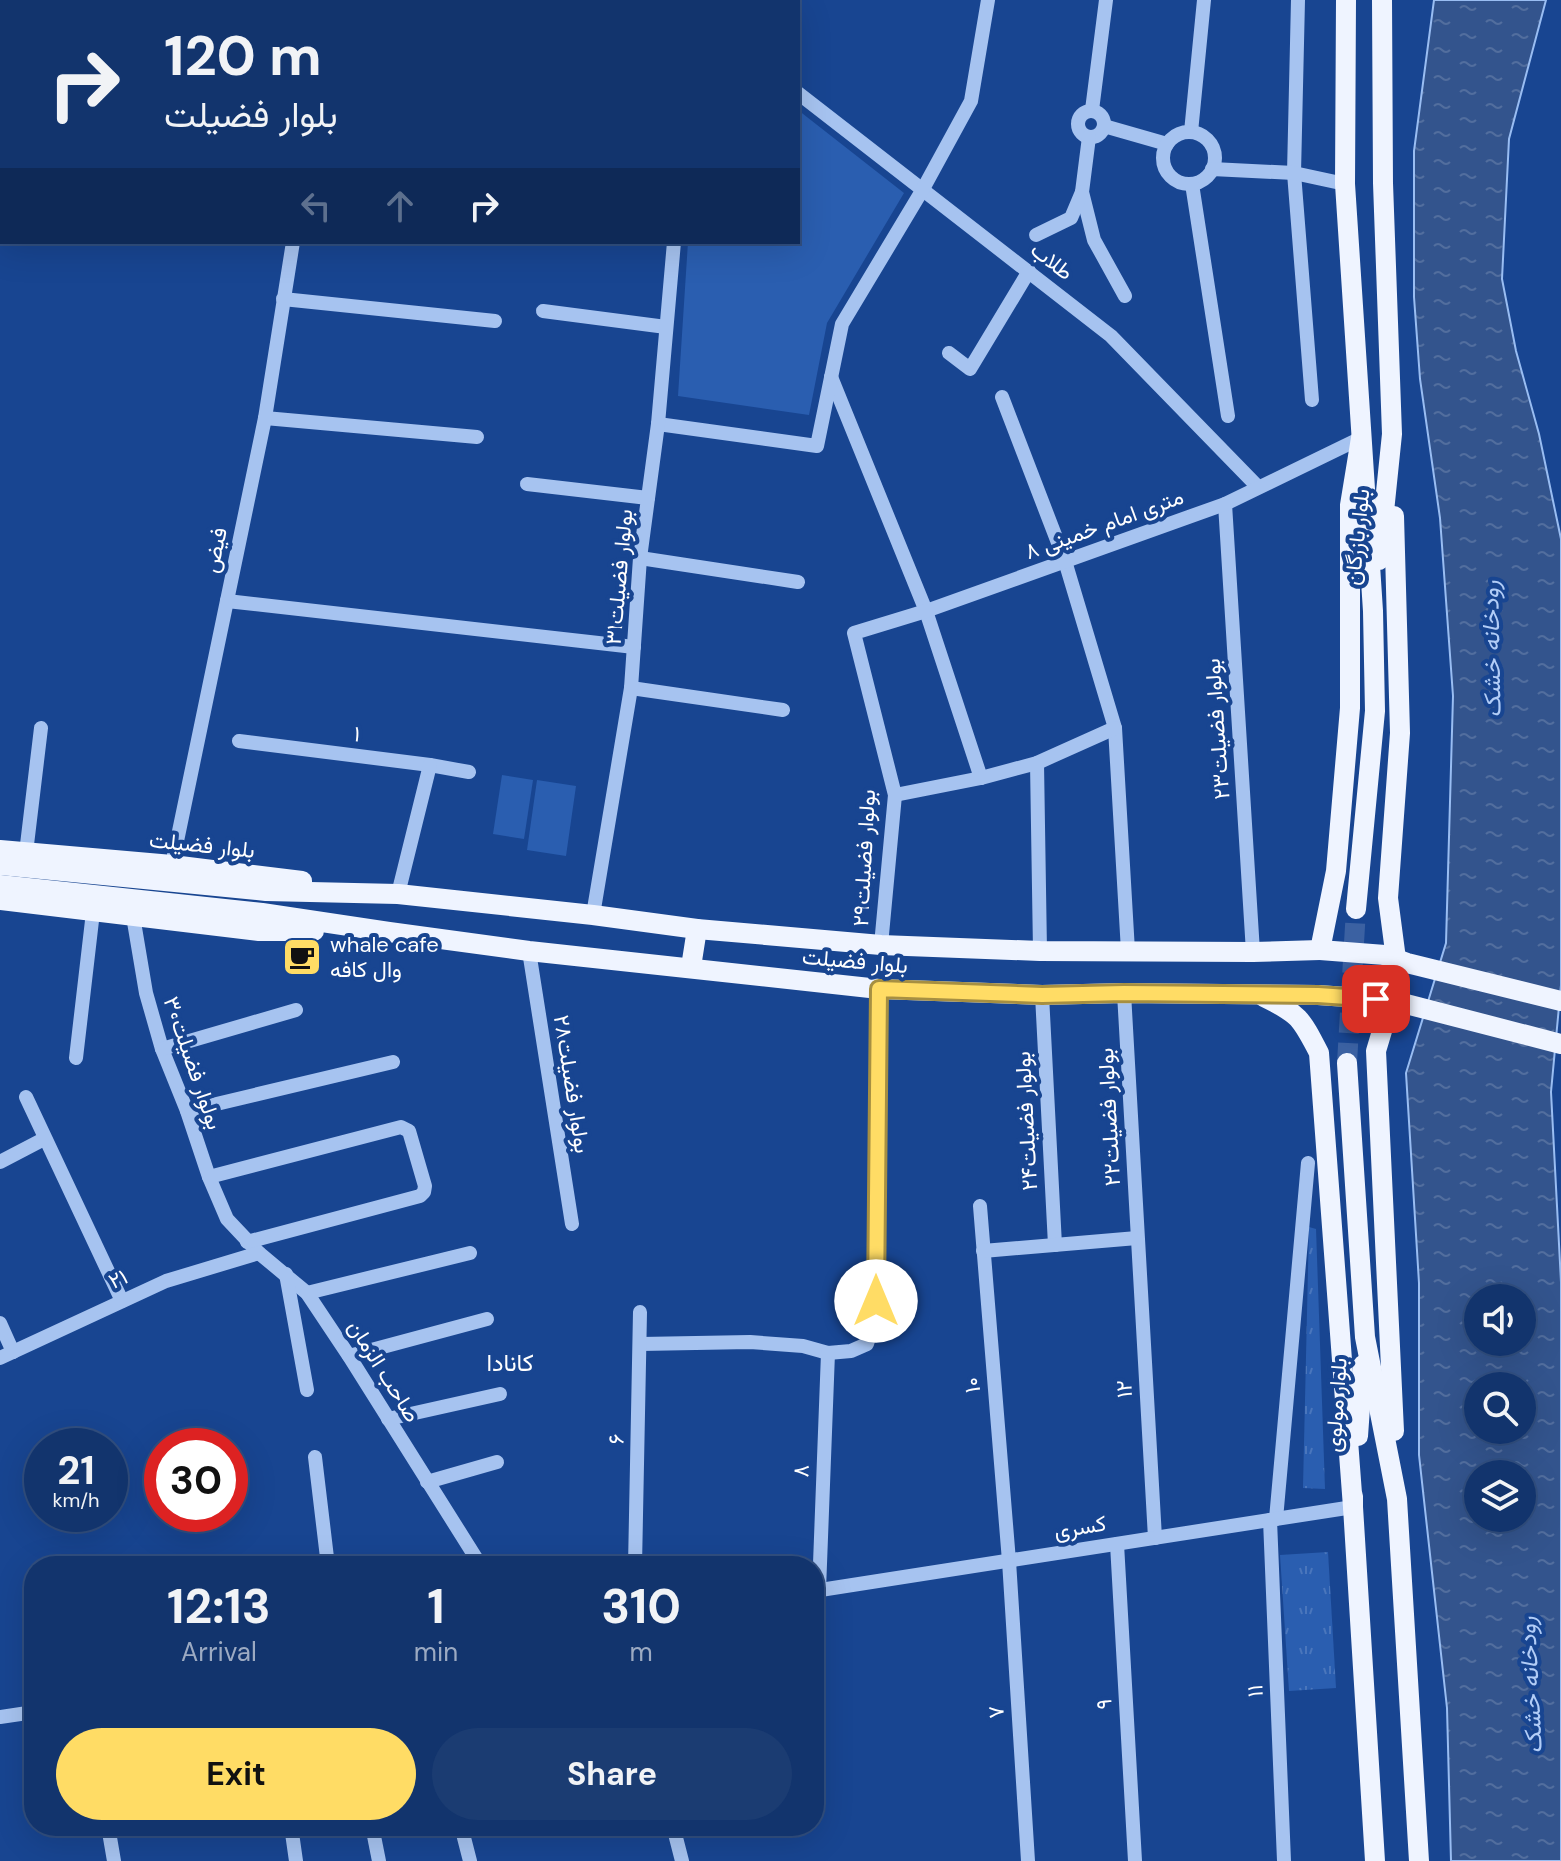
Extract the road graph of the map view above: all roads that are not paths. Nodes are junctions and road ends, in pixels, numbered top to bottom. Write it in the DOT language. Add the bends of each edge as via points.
graph roads {
  1 [pos="988,0"];
  2 [pos="1106,0"];
  3 [pos="1204,0"];
  4 [pos="1298,0"];
  5 [pos="1346,0"];
  6 [pos="1382,0"];
  7 [pos="800,95"];
  8 [pos="1092,110"];
  9 [pos="1104,126"];
  10 [pos="1191,132"];
  11 [pos="1089,137"];
  12 [pos="1167,144"];
  13 [pos="1212,169"];
  14 [pos="1294,173"];
  15 [pos="1192,184"];
  16 [pos="1345,184"];
  17 [pos="923,189"];
  18 [pos="1082,192"];
  19 [pos="1071,218"];
  20 [pos="1036,235"];
  21 [pos="1094,240"];
  22 [pos="293,244"];
  23 [pos="674,244"];
  24 [pos="1029,271"];
  25 [pos="1125,296"];
  26 [pos="283,299"];
  27 [pos="543,311"];
  28 [pos="495,321"];
  29 [pos="666,327"];
  30 [pos="949,353"];
  31 [pos="831,377"];
  32 [pos="1002,397"];
  33 [pos="1312,400"];
  34 [pos="1228,416"];
  35 [pos="265,418"];
  36 [pos="658,424"];
  37 [pos="1392,434"];
  38 [pos="477,437"];
  39 [pos="1361,438"];
  40 [pos="527,484"];
  41 [pos="1258,487"];
  42 [pos="648,498"];
  43 [pos="1225,504"];
  44 [pos="640,558"];
  45 [pos="1065,561"];
  46 [pos="798,582"];
  47 [pos="227,601"];
  48 [pos="926,611"];
  49 [pos="1373,611"];
  50 [pos="854,633"];
  51 [pos="634,647"];
  52 [pos="631,688"];
  53 [pos="783,710"];
  54 [pos="41,728"];
  55 [pos="1115,728"];
  56 [pos="239,741"];
  57 [pos="1037,763"];
  58 [pos="430,765"];
  59 [pos="469,772"];
  60 [pos="981,778"];
  61 [pos="895,795"];
  62 [pos="0,850"];
  63 [pos="26,853"];
  64 [pos="0,865"];
  65 [pos="172,865"];
  66 [pos="0,885"];
  67 [pos="398,894"];
  68 [pos="0,900"];
  69 [pos="1356,909"];
  70 [pos="93,912"];
  71 [pos="593,915"];
  72 [pos="133,916"];
  73 [pos="697,929"];
  74 [pos="389,932"];
  75 [pos="881,945"];
  76 [pos="1320,950"];
  77 [pos="529,951"];
  78 [pos="1040,951"];
  79 [pos="1128,951"];
  80 [pos="1253,952"];
  81 [pos="1396,959"];
  82 [pos="691,967"];
  83 [pos="879,989"];
  84 [pos="1124,993"];
  85 [pos="1257,994"];
  86 [pos="1042,995"];
  87 [pos="1391,1001"];
  88 [pos="1561,1001"];
  89 [pos="296,1010"];
  90 [pos="1561,1044"];
  91 [pos="162,1049"];
  92 [pos="76,1058"];
  93 [pos="393,1062"];
  94 [pos="1347,1063"];
  95 [pos="26,1097"];
  96 [pos="187,1111"];
  97 [pos="44,1139"];
  98 [pos="0,1162"];
  99 [pos="1308,1163"];
  100 [pos="209,1177"];
  101 [pos="980,1206"];
  102 [pos="227,1219"];
  103 [pos="572,1224"];
  104 [pos="1137,1238"];
  105 [pos="247,1242"];
  106 [pos="1055,1245"];
  107 [pos="983,1251"];
  108 [pos="259,1253"];
  109 [pos="470,1253"];
  110 [pos="286,1274"];
  111 [pos="307,1293"];
  112 [pos="122,1301"];
  113 [pos="640,1312"];
  114 [pos="487,1319"];
  115 [pos="0,1323"];
  116 [pos="1365,1337"];
  117 [pos="641,1344"];
  118 [pos="828,1353"];
  119 [pos="7,1355"];
  120 [pos="349,1356"];
  121 [pos="307,1390"];
  122 [pos="500,1394"];
  123 [pos="388,1419"];
  124 [pos="315,1457"];
  125 [pos="497,1462"];
  126 [pos="427,1482"];
  127 [pos="1397,1499"];
  128 [pos="1353,1507"];
  129 [pos="1273,1520"];
  130 [pos="1155,1538"];
  131 [pos="1117,1544"];
  132 [pos="327,1556"];
  133 [pos="475,1556"];
  134 [pos="635,1556"];
  135 [pos="818,1556"];
  136 [pos="1009,1561"];
  137 [pos="824,1589"];
  138 [pos="24,1713"];
  139 [pos="0,1717"];
  140 [pos="110,1836"];
  141 [pos="292,1836"];
  142 [pos="374,1836"];
  143 [pos="464,1836"];
  144 [pos="676,1836"];
  145 [pos="114,1861"];
  146 [pos="296,1861"];
  147 [pos="379,1861"];
  148 [pos="470,1861"];
  149 [pos="682,1861"];
  150 [pos="1028,1861"];
  151 [pos="1135,1861"];
  152 [pos="1284,1861"];
  153 [pos="1375,1861"];
  154 [pos="1419,1861"];
  1 -- 17 [label="street" via="971,101"];
  2 -- 8 [label="street"];
  3 -- 10 [label="street"];
  4 -- 14 [label="street"];
  5 -- 16 [label="main road, بلوار بازرگان"];
  6 -- 37 [label="main road, بلوار بازرگان"];
  7 -- 17 [label="street, طلاب"];
  8 -- 9 [label="street" via="1103,117"];
  8 -- 11 [label="street" via="1077,124"];
  9 -- 11 [label="street"];
  9 -- 12 [label="street"];
  10 -- 12 [label="street"];
  10 -- 13 [label="street" via="1211,145"];
  11 -- 18 [label="street"];
  12 -- 15 [label="street" via="1163,160 1170,175"];
  13 -- 14 [label="street"];
  13 -- 15 [label="street"];
  14 -- 16 [label="street"];
  14 -- 33 [label="street"];
  15 -- 34 [label="street"];
  16 -- 39 [label="main road, بلوار بازرگان"];
  17 -- 24 [label="street, طلاب"];
  17 -- 31 [label="street" via="842,324"];
  18 -- 19 [label="street"];
  18 -- 21 [label="street"];
  19 -- 20 [label="street"];
  19 -- 21 [label="street"];
  21 -- 25 [label="street"];
  22 -- 26 [label="street, فیض"];
  23 -- 29 [label="street, بولوار فضیلت۳۱"];
  24 -- 30 [label="street" via="970,369"];
  24 -- 41 [label="street, طلاب" via="1111,336"];
  26 -- 28 [label="street"];
  26 -- 35 [label="street, فیض"];
  27 -- 29 [label="street"];
  29 -- 36 [label="street, بولوار فضیلت۳۱"];
  31 -- 36 [label="street" via="817,446"];
  31 -- 48 [label="street"];
  32 -- 45 [label="street"];
  35 -- 38 [label="street"];
  35 -- 47 [label="street, فیض"];
  36 -- 42 [label="street, بولوار فضیلت۳۱"];
  37 -- 49 [label="main road, بلوار بازرگان"];
  37 -- 81 [label="main road" via="1400,733 1388,898"];
  39 -- 41 [label="street, ۸ متری امام خمینی"];
  39 -- 49 [label="main road, بلوار بازرگان"];
  39 -- 76 [label="main road" via="1350,505 1350,708 1336,871"];
  40 -- 42 [label="street"];
  41 -- 43 [label="street, ۸ متری امام خمینی"];
  42 -- 44 [label="street, بولوار فضیلت۳۱"];
  43 -- 45 [label="street, ۸ متری امام خمینی"];
  43 -- 80 [label="street, بولوار فضیلت۲۳"];
  44 -- 46 [label="street"];
  44 -- 51 [label="street, بولوار فضیلت۳۱"];
  45 -- 48 [label="street, ۸ متری امام خمینی"];
  45 -- 55 [label="street"];
  47 -- 51 [label="street"];
  47 -- 65 [label="street, فیض"];
  48 -- 50 [label="street, ۸ متری امام خمینی"];
  48 -- 60 [label="street"];
  49 -- 69 [label="main road" via="1375,711"];
  50 -- 61 [label="street, بولوار فضیلت۲۹"];
  51 -- 52 [label="street, بولوار فضیلت۳۱"];
  52 -- 53 [label="street"];
  52 -- 71 [label="street, بولوار فضیلت۳۱"];
  54 -- 63 [label="street"];
  55 -- 57 [label="street"];
  55 -- 79 [label="street"];
  56 -- 58 [label="street, ۱"];
  57 -- 60 [label="street"];
  57 -- 78 [label="street"];
  58 -- 59 [label="street, ۱"];
  58 -- 67 [label="street"];
  60 -- 61 [label="street"];
  61 -- 75 [label="street, بولوار فضیلت۲۹"];
  62 -- 63 [label="main road, بلوار فضیلت"];
  63 -- 65 [label="main road, بلوار فضیلت"];
  64 -- 67 [label="main road, بلوار فضیلت" via="266,891"];
  65 -- 67 [label="main road, بلوار فضیلت"];
  66 -- 74 [label="main road, بلوار فضیلت"];
  67 -- 71 [label="main road, بلوار فضیلت"];
  68 -- 70 [label="main road, بلوار فضیلت"];
  70 -- 72 [label="main road, بلوار فضیلت"];
  70 -- 92 [label="street"];
  71 -- 73 [label="main road, بلوار فضیلت"];
  72 -- 74 [label="main road, بلوار فضیلت" via="259,931"];
  72 -- 91 [label="street, بولوار فضیلت۳۰"];
  73 -- 75 [label="main road, بلوار فضیلت"];
  73 -- 82 [label="main road"];
  74 -- 77 [label="main road, بلوار فضیلت"];
  75 -- 78 [label="main road, بلوار فضیلت"];
  76 -- 80 [label="main road, بلوار فضیلت"];
  76 -- 81 [label="main road, بلوار فضیلت, bridge"];
  77 -- 82 [label="main road, بلوار فضیلت"];
  77 -- 103 [label="street, بولوار فضیلت۲۸"];
  78 -- 79 [label="main road, بلوار فضیلت"];
  79 -- 80 [label="main road, بلوار فضیلت"];
  81 -- 88 [label="main road, بلوار فضیلت"];
  82 -- 83 [label="main road, بلوار فضیلت"];
  83 -- 86 [label="main road, بلوار فضیلت"];
  83 -- 118 [label="street" via="874,1322 867,1344"];
  84 -- 85 [label="main road, بلوار فضیلت"];
  84 -- 86 [label="main road, بلوار فضیلت"];
  84 -- 104 [label="street, بولوار فضیلت۲۲"];
  85 -- 87 [label="main road, بلوار فضیلت, bridge"];
  85 -- 128 [label="main road" via="1291,1010 1319,1053"];
  86 -- 106 [label="street, بولوار فضیلت۲۴"];
  87 -- 90 [label="main road, بلوار فضیلت"];
  87 -- 127 [label="main road" via="1376,1051"];
  89 -- 91 [label="street"];
  91 -- 96 [label="street, بولوار فضیلت۳۰"];
  93 -- 96 [label="street"];
  94 -- 116 [label="main road"];
  95 -- 97 [label="street"];
  96 -- 100 [label="street, بولوار فضیلت۳۰"];
  97 -- 98 [label="street"];
  97 -- 112 [label="street"];
  99 -- 129 [label="street, ۱۱"];
  100 -- 102 [label="street, بولوار فضیلت۳۰"];
  100 -- 105 [label="street" via="401,1127 409,1131 425,1186 420,1196"];
  101 -- 107 [label="street, ۱۰"];
  102 -- 105 [label="street, صاحب الزمان"];
  104 -- 106 [label="street"];
  104 -- 130 [label="street, ۱۲"];
  105 -- 108 [label="street, صاحب الزمان"];
  106 -- 107 [label="street"];
  107 -- 136 [label="street, ۱۰"];
  108 -- 110 [label="street, صاحب الزمان"];
  108 -- 112 [label="street, ۲۱" via="166,1281"];
  109 -- 111 [label="street"];
  110 -- 111 [label="street, صاحب الزمان"];
  110 -- 121 [label="street"];
  111 -- 120 [label="street, صاحب الزمان"];
  112 -- 119 [label="street, ۲۱"];
  113 -- 117 [label="street, ۶"];
  114 -- 120 [label="street"];
  115 -- 119 [label="street"];
  116 -- 127 [label="main road, بلوار مولوی"];
  116 -- 128 [label="main road, بلوار مولوی"];
  117 -- 118 [label="street" via="750,1342"];
  117 -- 134 [label="street, ۶"];
  118 -- 135 [label="street, ۸"];
  120 -- 123 [label="street, صاحب الزمان"];
  122 -- 123 [label="street"];
  123 -- 126 [label="street, صاحب الزمان"];
  124 -- 132 [label="street"];
  125 -- 126 [label="street"];
  126 -- 133 [label="street, صاحب الزمان"];
  127 -- 154 [label="main road, بلوار مولوی"];
  128 -- 129 [label="street, کسری"];
  128 -- 153 [label="main road, بلوار مولوی"];
  129 -- 130 [label="street, کسری"];
  129 -- 152 [label="street, ۱۱"];
  130 -- 131 [label="street, کسری"];
  131 -- 136 [label="street, کسری"];
  131 -- 151 [label="street, ۹"];
  136 -- 137 [label="street, کسری"];
  136 -- 150 [label="street, ۷"];
  138 -- 139 [label="street"];
  140 -- 145 [label="street"];
  141 -- 146 [label="street"];
  142 -- 147 [label="street"];
  143 -- 148 [label="street"];
  144 -- 149 [label="street"];
}
